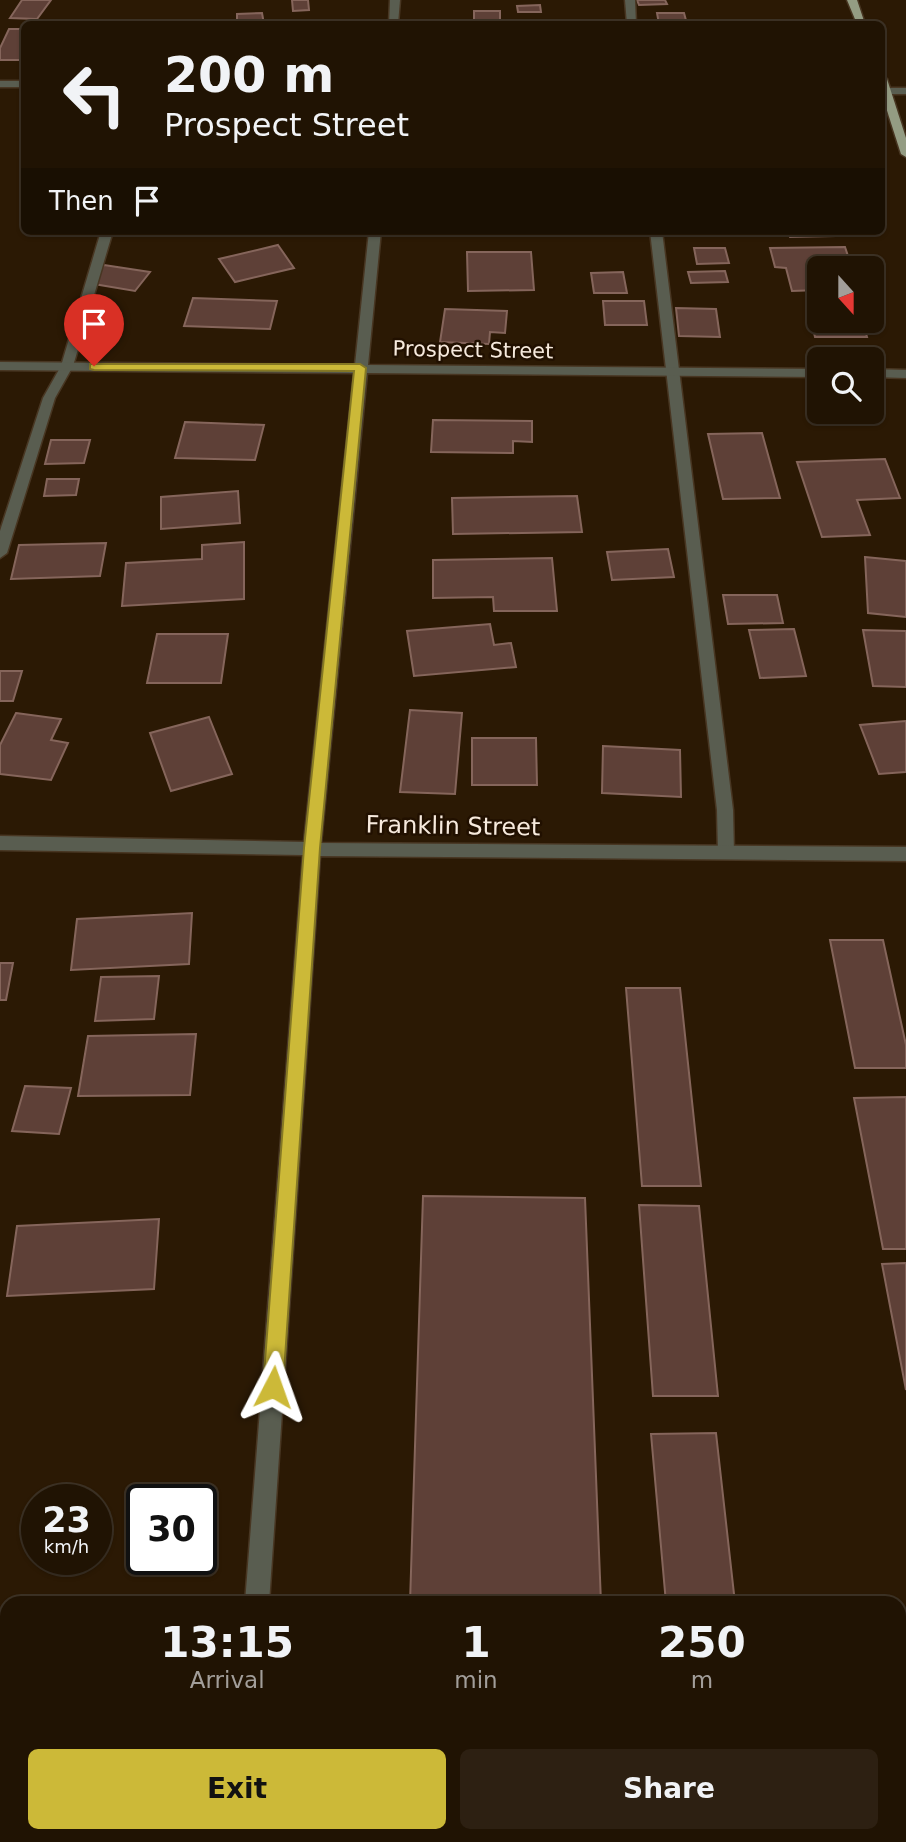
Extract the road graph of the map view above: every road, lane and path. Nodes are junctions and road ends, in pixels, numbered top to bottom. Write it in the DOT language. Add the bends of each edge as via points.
graph roads {
  1 [pos="395,0"];
  2 [pos="630,0"];
  3 [pos="852,0"];
  4 [pos="394,21"];
  5 [pos="632,21"];
  6 [pos="860,21"];
  7 [pos="0,84"];
  8 [pos="21,84"];
  9 [pos="885,91"];
  10 [pos="906,91"];
  11 [pos="885,94"];
  12 [pos="906,154"];
  13 [pos="106,235"];
  14 [pos="375,235"];
  15 [pos="656,235"];
  16 [pos="0,366"];
  17 [pos="67,366"];
  18 [pos="360,368"];
  19 [pos="673,372"];
  20 [pos="807,373"];
  21 [pos="884,373"];
  22 [pos="906,374"];
  23 [pos="0,553"];
  24 [pos="0,843"];
  25 [pos="312,848"];
  26 [pos="726,853"];
  27 [pos="906,854"];
  28 [pos="258,1596"];
  1 -- 4 [label="street"];
  2 -- 5 [label="street"];
  3 -- 6 [label="main road"];
  7 -- 8 [label="street"];
  9 -- 10 [label="street"];
  11 -- 12 [label="main road"];
  13 -- 17 [label="street"];
  14 -- 18 [label="street"];
  15 -- 19 [label="street"];
  16 -- 17 [label="street, Prospect Street"];
  17 -- 18 [label="street, Prospect Street"];
  17 -- 23 [label="street" via="49,398"];
  18 -- 19 [label="street, Prospect Street"];
  18 -- 25 [label="street"];
  19 -- 20 [label="street, Prospect Street"];
  19 -- 26 [label="street" via="725,810"];
  21 -- 22 [label="street"];
  24 -- 25 [label="street, Franklin Street"];
  25 -- 26 [label="street, Franklin Street"];
  25 -- 28 [label="street"];
  26 -- 27 [label="street, Franklin Street"];
}
